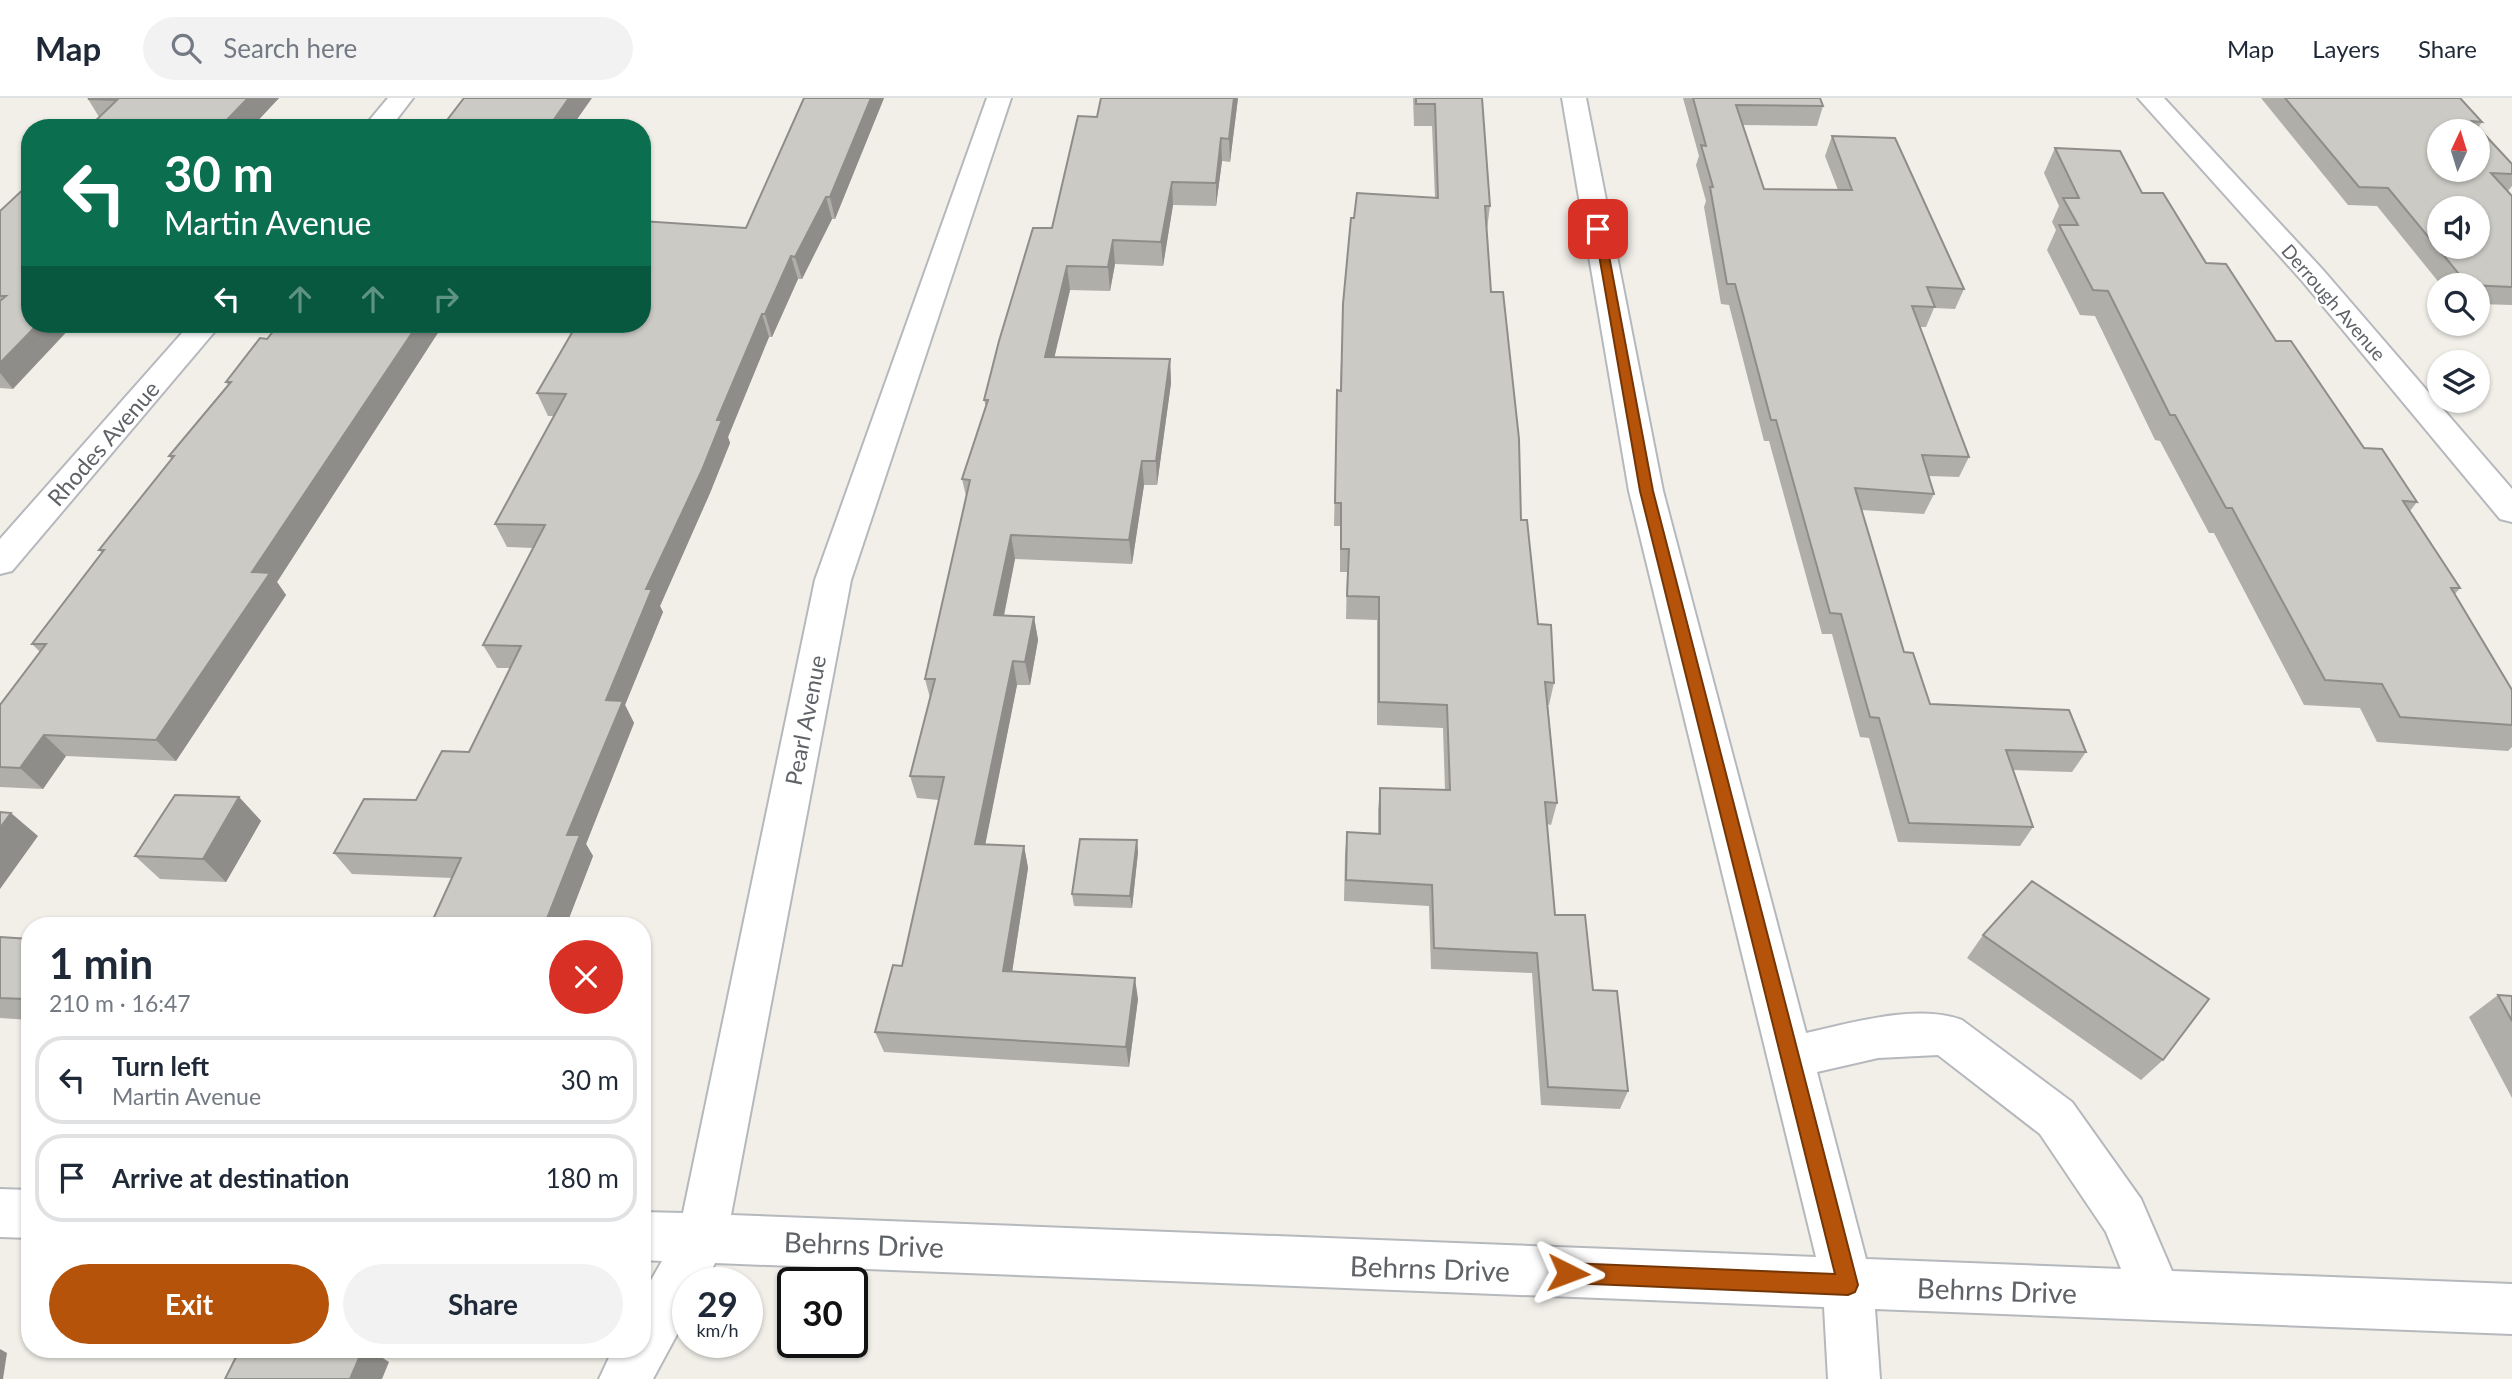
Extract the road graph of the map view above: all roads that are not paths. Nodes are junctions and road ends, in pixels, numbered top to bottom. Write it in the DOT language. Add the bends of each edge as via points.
graph roads {
  1 [pos="401,98"];
  2 [pos="999,98"];
  3 [pos="1574,98"];
  4 [pos="2150,98"];
  5 [pos="384,119"];
  6 [pos="198,333"];
  7 [pos="2512,511"];
  8 [pos="0,562"];
  9 [pos="1790,1057"];
  10 [pos="0,1213"];
  11 [pos="21,1214"];
  12 [pos="651,1236"];
  13 [pos="702,1238"];
  14 [pos="1848,1285"];
  15 [pos="2157,1296"];
  16 [pos="2512,1309"];
  17 [pos="651,1332"];
  18 [pos="637,1358"];
  19 [pos="625,1379"];
  20 [pos="1854,1379"];
  1 -- 5 [label="street"];
  2 -- 13 [label="street, Pearl Avenue" via="833,580"];
  3 -- 9 [label="street" via="1646,491"];
  4 -- 7 [label="street, Derrough Avenue" via="2313,276"];
  6 -- 8 [label="street, Rhodes Avenue"];
  9 -- 14 [label="street"];
  9 -- 15 [label="street" via="1878,1038 1946,1034 2056,1118 2124,1216"];
  10 -- 11 [label="street"];
  12 -- 13 [label="street, Behrns Drive"];
  13 -- 14 [label="street, Behrns Drive"];
  13 -- 17 [label="street, Pearl Avenue"];
  14 -- 15 [label="street, Behrns Drive"];
  14 -- 20 [label="street"];
  15 -- 16 [label="street, Behrns Drive"];
  18 -- 19 [label="street, Pearl Avenue"];
}
